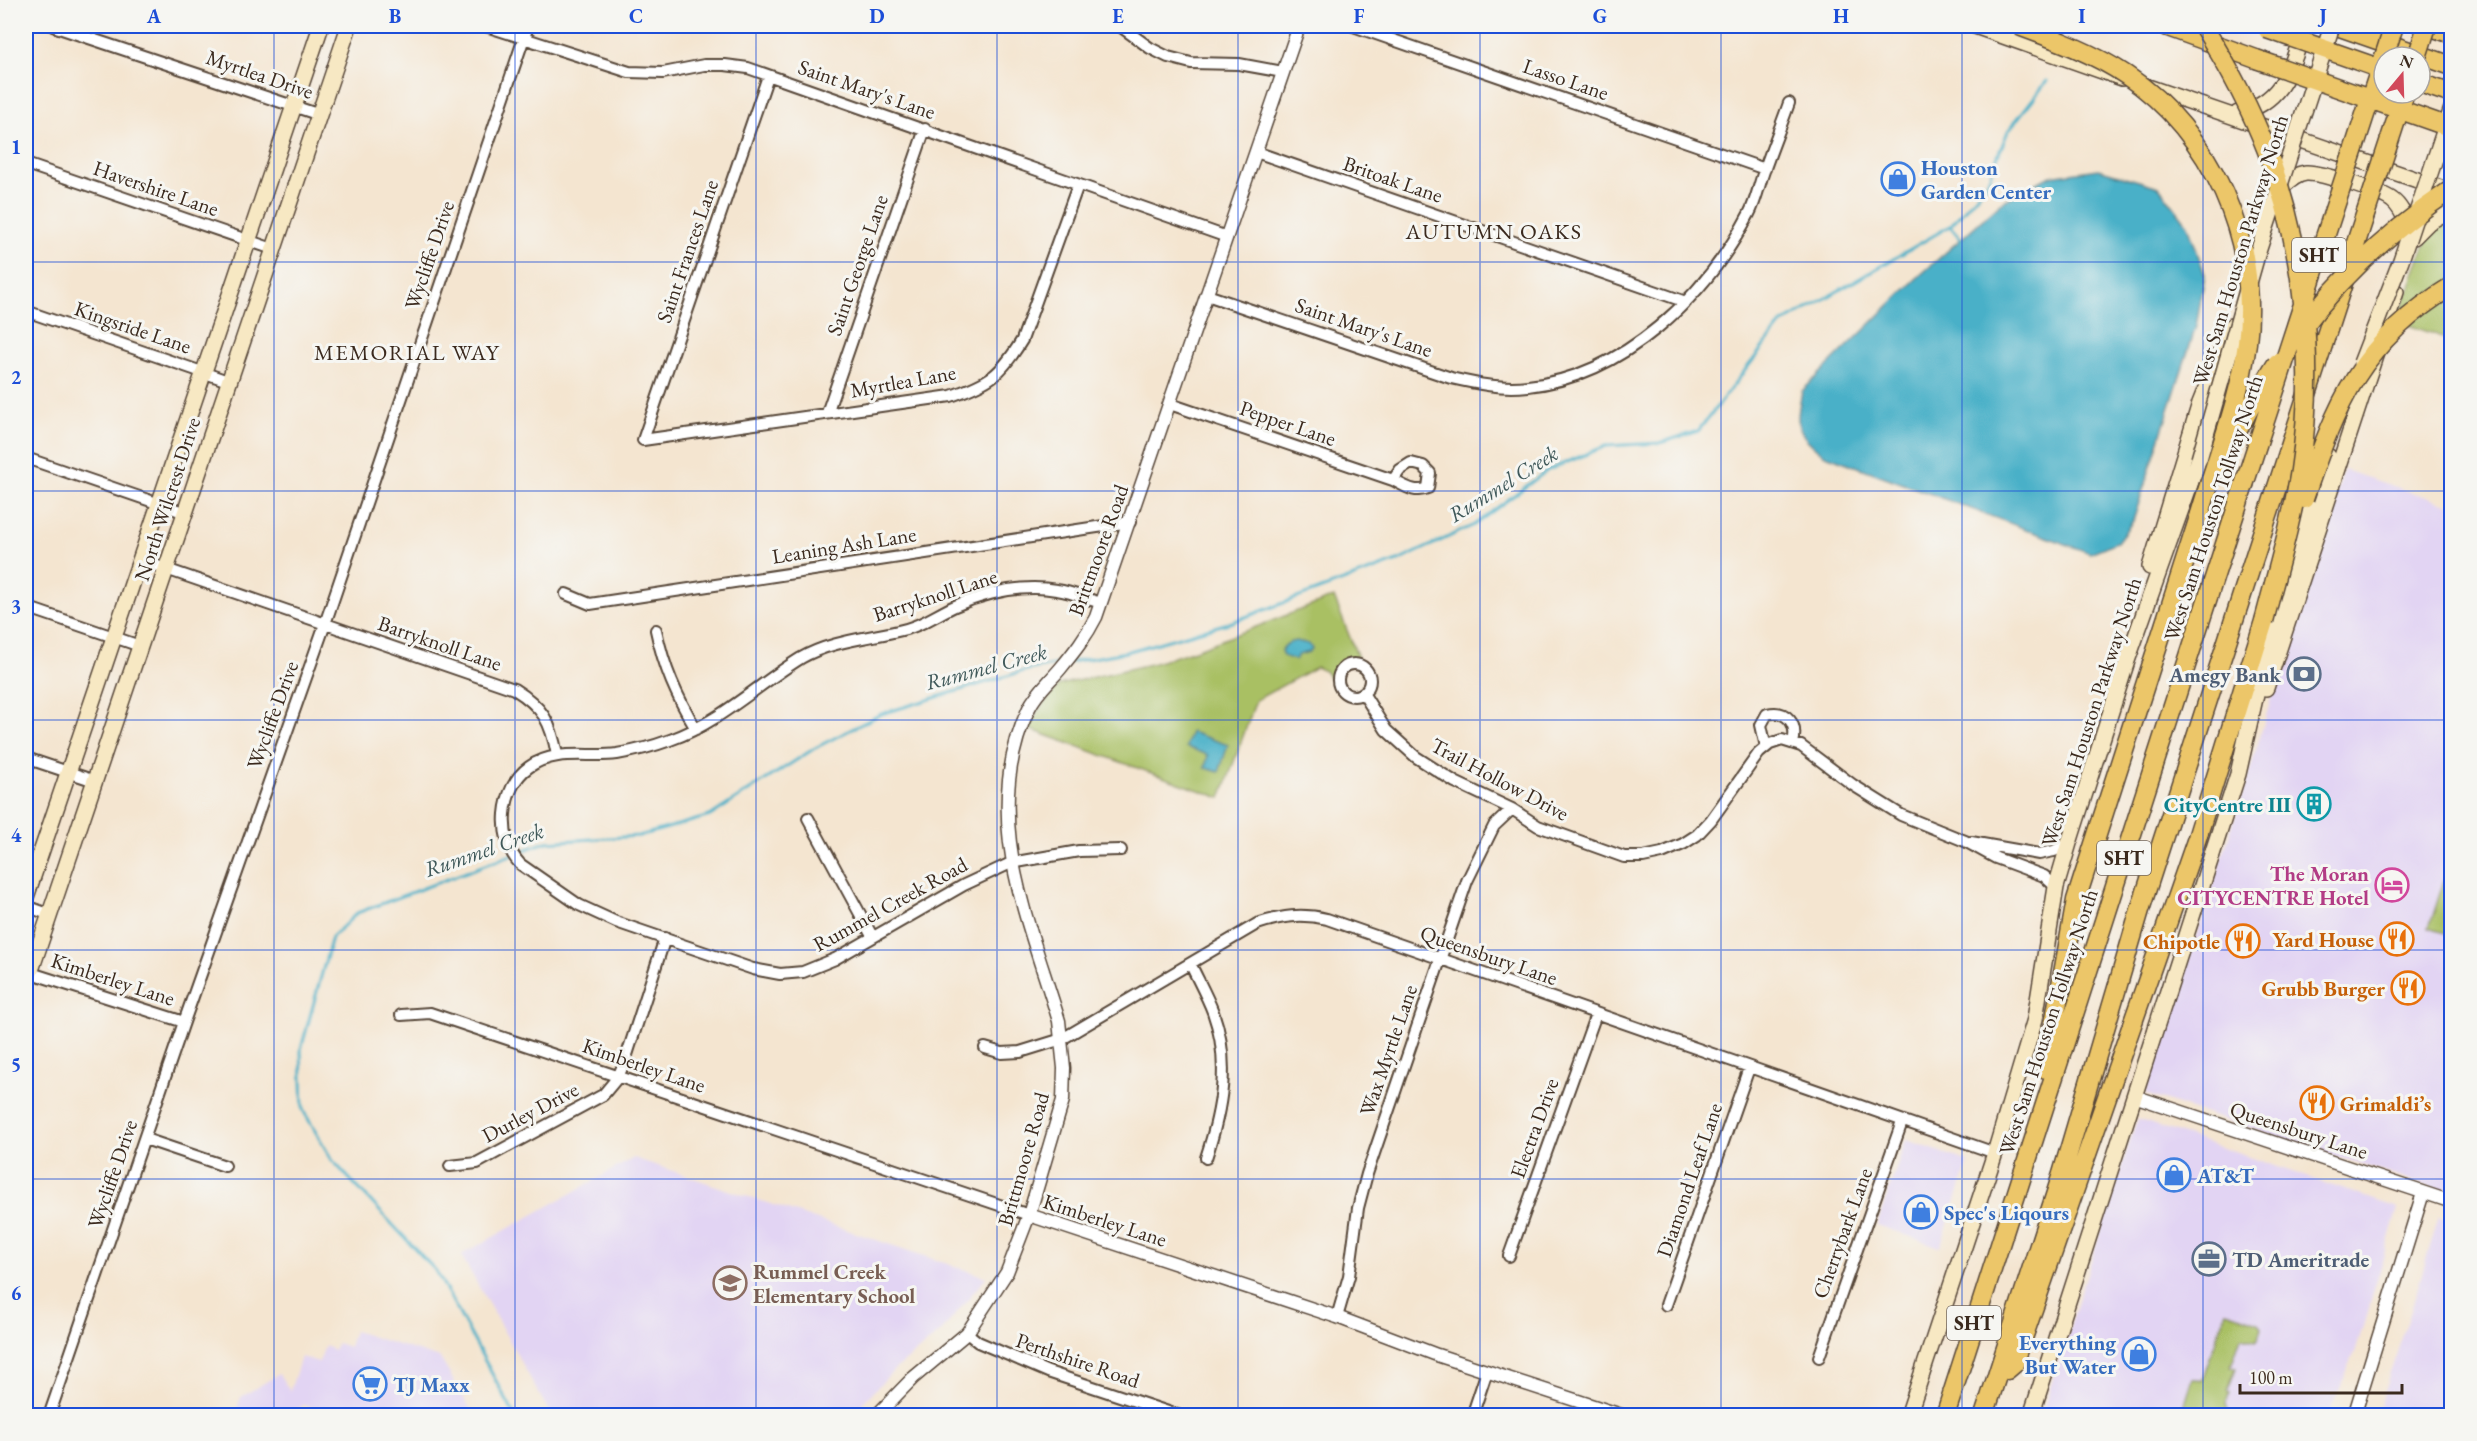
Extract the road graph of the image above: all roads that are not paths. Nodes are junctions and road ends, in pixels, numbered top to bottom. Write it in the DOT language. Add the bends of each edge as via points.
graph roads {
  1 [pos="53,26"];
  2 [pos="321,26"];
  3 [pos="349,26"];
  4 [pos="486,26"];
  5 [pos="528,26"];
  6 [pos="1120,26"];
  7 [pos="1299,26"];
  8 [pos="1353,26"];
  9 [pos="1975,26"];
  10 [pos="2019,26"];
  11 [pos="2165,26"];
  12 [pos="2203,26"];
  13 [pos="2305,26"];
  14 [pos="2335,26"];
  15 [pos="2394,26"];
  16 [pos="2427,26"];
  17 [pos="2263,27"];
  18 [pos="2451,34"];
  19 [pos="524,38"];
  20 [pos="2420,45"];
  21 [pos="2372,66"];
  22 [pos="2451,66"];
  23 [pos="1283,72"];
  24 [pos="768,76"];
  25 [pos="2432,87"];
  26 [pos="2451,94"];
  27 [pos="1789,103"];
  28 [pos="2401,105"];
  29 [pos="294,106"];
  30 [pos="2451,108"];
  31 [pos="317,114"];
  32 [pos="2229,115"];
  33 [pos="2451,122"];
  34 [pos="2451,128"];
  35 [pos="925,129"];
  36 [pos="2300,140"];
  37 [pos="1256,152"];
  38 [pos="26,164"];
  39 [pos="1765,169"];
  40 [pos="1078,185"];
  41 [pos="2431,185"];
  42 [pos="2282,187"];
  43 [pos="2451,190"];
  44 [pos="2451,209"];
  45 [pos="1227,237"];
  46 [pos="2414,237"];
  47 [pos="247,239"];
  48 [pos="273,249"];
  49 [pos="2451,286"];
  50 [pos="1207,295"];
  51 [pos="1686,302"];
  52 [pos="26,311"];
  53 [pos="203,371"];
  54 [pos="228,381"];
  55 [pos="1170,404"];
  56 [pos="827,413"];
  57 [pos="643,440"];
  58 [pos="26,458"];
  59 [pos="1393,480"];
  60 [pos="159,504"];
  61 [pos="183,512"];
  62 [pos="2200,514"];
  63 [pos="1130,522"];
  64 [pos="140,560"];
  65 [pos="166,570"];
  66 [pos="566,594"];
  67 [pos="1101,603"];
  68 [pos="26,607"];
  69 [pos="2264,621"];
  70 [pos="325,624"];
  71 [pos="656,630"];
  72 [pos="114,636"];
  73 [pos="140,645"];
  74 [pos="2127,661"];
  75 [pos="1363,693"];
  76 [pos="696,729"];
  77 [pos="1793,742"];
  78 [pos="1766,747"];
  79 [pos="557,755"];
  80 [pos="26,758"];
  81 [pos="68,772"];
  82 [pos="2238,774"];
  83 [pos="94,781"];
  84 [pos="1512,809"];
  85 [pos="808,818"];
  86 [pos="1965,841"];
  87 [pos="2069,843"];
  88 [pos="1121,850"];
  89 [pos="1011,863"];
  90 [pos="2056,887"];
  91 [pos="26,897"];
  92 [pos="26,906"];
  93 [pos="48,914"];
  94 [pos="872,936"];
  95 [pos="664,939"];
  96 [pos="1440,959"];
  97 [pos="1191,965"];
  98 [pos="28,979"];
  99 [pos="1596,1014"];
  100 [pos="401,1015"];
  101 [pos="184,1022"];
  102 [pos="1062,1039"];
  103 [pos="985,1048"];
  104 [pos="1749,1068"];
  105 [pos="618,1077"];
  106 [pos="2134,1096"];
  107 [pos="1902,1122"];
  108 [pos="145,1139"];
  109 [pos="1995,1153"];
  110 [pos="1206,1158"];
  111 [pos="225,1166"];
  112 [pos="450,1166"];
  113 [pos="2423,1193"];
  114 [pos="2451,1202"];
  115 [pos="1029,1215"];
  116 [pos="2004,1231"];
  117 [pos="1509,1256"];
  118 [pos="1665,1305"];
  119 [pos="1337,1317"];
  120 [pos="967,1333"];
  121 [pos="1819,1357"];
  122 [pos="1487,1371"];
  123 [pos="1996,1379"];
  124 [pos="49,1416"];
  125 [pos="876,1416"];
  126 [pos="1180,1416"];
  127 [pos="1472,1416"];
  128 [pos="1624,1416"];
  129 [pos="1908,1416"];
  130 [pos="1945,1416"];
  131 [pos="1984,1416"];
  132 [pos="2031,1416"];
  133 [pos="2354,1416"];
  1 -- 29 [label="street, Myrtlea Drive"];
  2 -- 29 [label="main road, North Wilcrest Drive"];
  3 -- 31 [label="main road, North Wilcrest Drive"];
  4 -- 19 [label="street, Saint Mary's Lane"];
  5 -- 19 [label="street, Wycliffe Drive"];
  6 -- 23 [label="street" via="1168,57"];
  7 -- 23 [label="street, Brittmoore Road"];
  8 -- 39 [label="street, Lasso Lane"];
  9 -- 32 [label="main road"];
  10 -- 62 [label="highway, bridge" via="2098,58 2146,90 2193,140 2230,208 2246,272 2247,343"];
  11 -- 34 [label="highway, bridge"];
  12 -- 69 [label="highway, bridge" via="2242,95 2268,153 2292,240 2304,320 2306,383 2300,469"];
  13 -- 32 [label="main road" via="2285,81 2273,96 2255,109"];
  14 -- 22 [label="highway, bridge"];
  14 -- 36 [label="main road"];
  14 -- 74 [label="main road, West Sam Houston Parkway North, bridge" via="2257,255 2199,459"];
  15 -- 116 [label="highway, West Sam Houston Tollway North / SHT, bridge"];
  16 -- 18 [label="highway"];
  16 -- 20 [label="highway, bridge"];
  17 -- 21 [label="highway, bridge"];
  19 -- 24 [label="street, Saint Mary's Lane" via="629,72 663,73 725,65"];
  19 -- 70 [label="street, Wycliffe Drive"];
  23 -- 37 [label="street, Brittmoore Road"];
  24 -- 35 [label="street, Saint Mary's Lane"];
  24 -- 57 [label="street, Saint Frances Lane"];
  25 -- 26 [label="highway"];
  27 -- 39 [label="street, Saint Mary's Lane"];
  28 -- 123 [label="highway, SHT, bridge" via="2139,910 2059,1183"];
  29 -- 31 [label="street, Myrtlea Drive"];
  29 -- 47 [label="main road, North Wilcrest Drive"];
  30 -- 82 [label="main road, bridge" via="2401,260 2341,417 2267,645"];
  31 -- 48 [label="main road, North Wilcrest Drive"];
  32 -- 36 [label="main road"];
  32 -- 42 [label="main road" via="2268,157"];
  33 -- 41 [label="main road"];
  35 -- 40 [label="street, Saint Mary's Lane"];
  35 -- 56 [label="street, Saint George Lane"];
  36 -- 41 [label="main road"];
  36 -- 42 [label="main road"];
  37 -- 45 [label="street, Brittmoore Road"];
  37 -- 51 [label="street, Britoak Lane"];
  38 -- 47 [label="street, Havershire Lane"];
  39 -- 51 [label="street, Saint Mary's Lane" via="1750,212 1724,258"];
  40 -- 45 [label="street, Saint Mary's Lane"];
  40 -- 56 [label="street, Myrtlea Lane" via="1022,340 997,375 951,396"];
  41 -- 43 [label="main road"];
  41 -- 46 [label="main road"];
  42 -- 46 [label="main road" via="2304,173 2319,174 2384,195 2403,213"];
  42 -- 74 [label="main road" via="2200,403 2130,634"];
  43 -- 62 [label="highway, bridge" via="2372,252 2307,322 2244,417"];
  44 -- 46 [label="main road" via="2428,222"];
  45 -- 50 [label="street, Brittmoore Road"];
  46 -- 82 [label="main road"];
  47 -- 48 [label="street, Havershire Lane"];
  47 -- 53 [label="main road, North Wilcrest Drive"];
  48 -- 54 [label="main road, North Wilcrest Drive"];
  49 -- 69 [label="highway, bridge" via="2397,327 2350,385 2328,431"];
  50 -- 51 [label="street, Saint Mary's Lane" via="1451,378 1487,386 1557,381 1588,370 1619,354"];
  50 -- 55 [label="street, Brittmoore Road"];
  52 -- 53 [label="street, Kingsride Lane"];
  53 -- 54 [label="street, Kingsride Lane"];
  53 -- 60 [label="main road, North Wilcrest Drive"];
  54 -- 61 [label="main road, North Wilcrest Drive"];
  55 -- 59 [label="street, Pepper Lane"];
  55 -- 63 [label="street, Brittmoore Road"];
  56 -- 57 [label="street, Myrtlea Lane"];
  58 -- 60 [label="street"];
  60 -- 61 [label="street"];
  60 -- 64 [label="main road, North Wilcrest Drive"];
  61 -- 65 [label="main road, North Wilcrest Drive"];
  62 -- 116 [label="highway" via="2076,900 2045,1075"];
  63 -- 66 [label="street, Leaning Ash Lane" via="590,604"];
  63 -- 67 [label="street, Brittmoore Road"];
  64 -- 65 [label="street, Barryknoll Lane"];
  64 -- 72 [label="main road, North Wilcrest Drive"];
  65 -- 70 [label="street, Barryknoll Lane"];
  65 -- 73 [label="main road, North Wilcrest Drive"];
  67 -- 76 [label="street, Barryknoll Lane" via="1057,590 1001,590 976,597 909,628 825,647"];
  67 -- 89 [label="street, Brittmoore Road" via="1086,637 1037,695 1018,739 1006,812"];
  68 -- 72 [label="street"];
  69 -- 123 [label="highway" via="2198,838 2014,1364"];
  70 -- 79 [label="street, Barryknoll Lane" via="514,689 540,709"];
  70 -- 101 [label="street, Wycliffe Drive"];
  71 -- 76 [label="street" via="663,663"];
  72 -- 73 [label="street"];
  72 -- 81 [label="main road, North Wilcrest Drive"];
  73 -- 83 [label="main road, North Wilcrest Drive"];
  74 -- 87 [label="main road, West Sam Houston Parkway North"];
  75 -- 84 [label="street, Trail Hollow Drive" via="1386,730 1416,757 1455,782"];
  76 -- 79 [label="street, Barryknoll Lane" via="616,754"];
  77 -- 78 [label="street" via="1776,741"];
  77 -- 78 [label="street" via="1792,722 1785,714 1775,712 1767,714 1761,725"];
  77 -- 86 [label="street" via="1882,805"];
  78 -- 84 [label="street, Trail Hollow Drive" via="1697,836 1662,853 1624,857 1538,826"];
  79 -- 95 [label="street, Rummel Creek Road" via="528,767 514,784 507,805 506,843 512,856 579,905"];
  80 -- 81 [label="street"];
  81 -- 83 [label="street"];
  81 -- 91 [label="main road, North Wilcrest Drive"];
  82 -- 106 [label="main road"];
  83 -- 93 [label="main road, North Wilcrest Drive"];
  84 -- 96 [label="street, Wax Myrtle Lane" via="1494,826 1481,849"];
  85 -- 94 [label="street"];
  86 -- 87 [label="street" via="2039,854"];
  86 -- 90 [label="street" via="2044,876"];
  87 -- 90 [label="main road, West Sam Houston Parkway North"];
  88 -- 89 [label="street, Rummel Creek Road" via="1079,851"];
  89 -- 94 [label="street, Rummel Creek Road"];
  89 -- 102 [label="street, Brittmoore Road"];
  90 -- 109 [label="main road, West Sam Houston Parkway North" via="2035,1018"];
  92 -- 93 [label="street"];
  93 -- 98 [label="main road, North Wilcrest Drive"];
  94 -- 95 [label="street, Rummel Creek Road" via="835,959 804,972 780,974 753,969"];
  95 -- 105 [label="street, Durley Drive"];
  96 -- 97 [label="street, Queensbury Lane" via="1327,919 1294,914 1257,924"];
  96 -- 99 [label="street, Queensbury Lane"];
  96 -- 119 [label="street, Wax Myrtle Lane" via="1367,1174 1349,1276"];
  97 -- 102 [label="street, Queensbury Lane"];
  97 -- 110 [label="street" via="1220,1036 1224,1069 1218,1120"];
  98 -- 101 [label="street, Kimberley Lane"];
  99 -- 104 [label="street, Queensbury Lane"];
  99 -- 117 [label="street, Electra Drive"];
  100 -- 105 [label="street, Kimberley Lane" via="430,1013"];
  101 -- 108 [label="street, Wycliffe Drive"];
  102 -- 103 [label="street, Queensbury Lane" via="1020,1052 1002,1053"];
  102 -- 115 [label="street, Brittmoore Road" via="1063,1100"];
  104 -- 107 [label="street, Queensbury Lane"];
  104 -- 118 [label="street, Diamond Leaf Lane"];
  105 -- 112 [label="street, Durley Drive" via="603,1095 477,1163"];
  105 -- 115 [label="street, Kimberley Lane"];
  106 -- 113 [label="street, Queensbury Lane"];
  106 -- 132 [label="main road"];
  107 -- 109 [label="street, Queensbury Lane"];
  107 -- 121 [label="street, Cherrybark Lane"];
  108 -- 111 [label="street"];
  108 -- 124 [label="street, Wycliffe Drive"];
  109 -- 129 [label="main road, West Sam Houston Parkway North"];
  113 -- 114 [label="street, Queensbury Lane"];
  113 -- 133 [label="street"];
  115 -- 119 [label="street, Kimberley Lane"];
  115 -- 120 [label="street, Brittmoore Road" via="1007,1272"];
  116 -- 130 [label="highway, West Sam Houston Tollway North / SHT"];
  119 -- 122 [label="street, Kimberley Lane"];
  120 -- 125 [label="street, Brittmoore Road"];
  120 -- 126 [label="street, Perthshire Road" via="978,1342 1048,1372"];
  122 -- 127 [label="street"];
  122 -- 128 [label="street, Kimberley Lane"];
  123 -- 131 [label="highway, SHT"];
}
